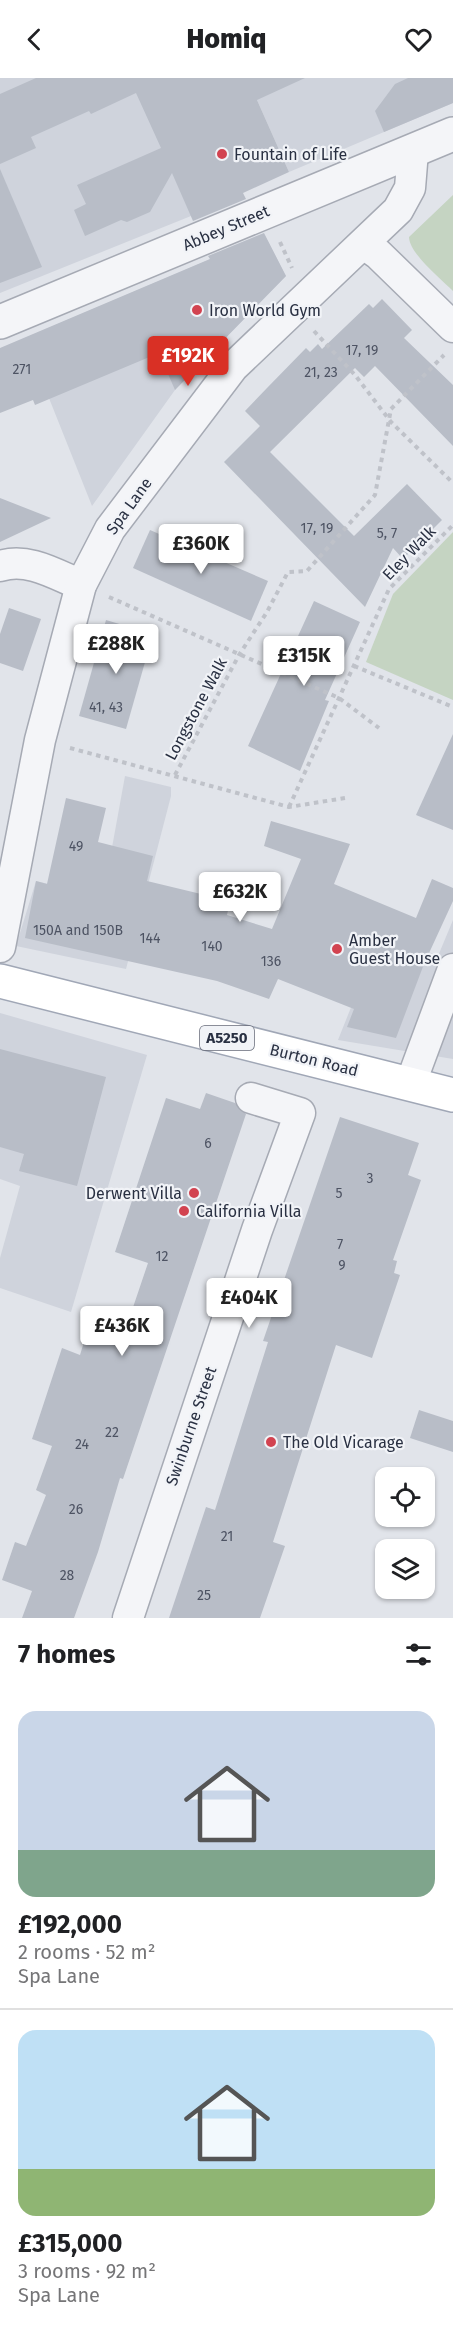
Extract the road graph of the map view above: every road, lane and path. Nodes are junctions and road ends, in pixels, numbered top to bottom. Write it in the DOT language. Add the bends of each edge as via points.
graph roads {
  1 [pos="453,134"];
  2 [pos="413,151"];
  3 [pos="265,211"];
  4 [pos="364,244"];
  5 [pos="300,304"];
  6 [pos="0,322"];
  7 [pos="449,341"];
  8 [pos="391,422"];
  9 [pos="453,483"];
  10 [pos="453,525"];
  11 [pos="0,566"];
  12 [pos="81,585"];
  13 [pos="239,655"];
  14 [pos="354,666"];
  15 [pos="339,698"];
  16 [pos="453,707"];
  17 [pos="379,728"];
  18 [pos="40,740"];
  19 [pos="175,775"];
  20 [pos="345,798"];
  21 [pos="289,807"];
  22 [pos="0,947"];
  23 [pos="453,969"];
  24 [pos="0,981"];
  25 [pos="410,1085"];
  26 [pos="453,1095"];
  27 [pos="251,1098"];
  28 [pos="128,1618"];
  1 -- 2 [label="street, Abbey Street"];
  2 -- 3 [label="street, Abbey Street"];
  2 -- 4 [label="street, Spa Lane" via="410,188 398,210"];
  3 -- 5 [label="path"];
  3 -- 6 [label="street, Abbey Street"];
  4 -- 5 [label="street, Spa Lane"];
  4 -- 7 [label="street" via="378,254"];
  5 -- 8 [label="path"];
  5 -- 12 [label="street, Spa Lane" via="233,367 110,529"];
  7 -- 8 [label="path, Longstone Walk" via="391,409"];
  8 -- 9 [label="path"];
  8 -- 13 [label="path, Longstone Walk" via="375,495 307,571 288,572"];
  10 -- 14 [label="path, Eley Walk" via="389,589"];
  11 -- 12 [label="street" via="13,562 28,564"];
  12 -- 13 [label="path, Longstone Walk"];
  12 -- 18 [label="street, Spa Lane"];
  13 -- 15 [label="path, Longstone Walk"];
  13 -- 19 [label="path, Longstone Walk"];
  14 -- 15 [label="path, Eley Walk"];
  14 -- 16 [label="path"];
  15 -- 17 [label="path, Longstone Walk"];
  15 -- 21 [label="path"];
  18 -- 19 [label="path"];
  18 -- 22 [label="street, Spa Lane"];
  19 -- 21 [label="path"];
  20 -- 21 [label="path"];
  23 -- 25 [label="street"];
  24 -- 25 [label="main road, Burton Road / A5250"];
  25 -- 26 [label="main road, Burton Road / A5250"];
  27 -- 28 [label="street, Swinburne Street" via="300,1113"];
}
